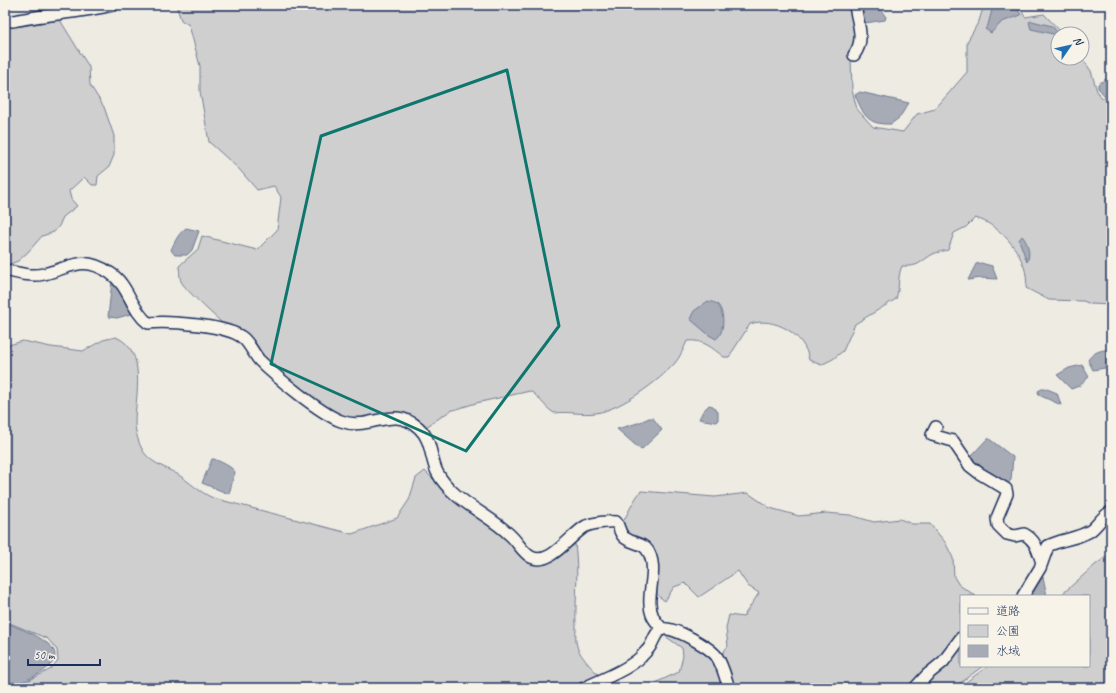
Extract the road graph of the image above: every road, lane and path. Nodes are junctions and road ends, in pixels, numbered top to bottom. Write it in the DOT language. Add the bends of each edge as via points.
graph roads {
  1 [pos="113,5"];
  2 [pos="856,5"];
  3 [pos="5,20"];
  4 [pos="854,55"];
  5 [pos="5,270"];
  6 [pos="936,427"];
  7 [pos="1111,512"];
  8 [pos="1042,563"];
  9 [pos="1024,595"];
  10 [pos="662,629"];
  11 [pos="960,639"];
  12 [pos="584,688"];
  13 [pos="729,688"];
  14 [pos="915,688"];
  1 -- 3 [label="street" via="96,10"];
  2 -- 4 [label="street" via="861,25 858,50"];
  5 -- 10 [label="street" via="26,275 44,274 79,263 90,263 117,279 140,317 148,324 167,322 232,332 243,337 257,358 269,369 328,415 342,422 365,423 400,417 408,420 424,433 437,472 446,484 510,534 529,557 537,559 549,555 587,526 616,522 620,533 640,543 650,555 653,564 651,608 653,617"];
  6 -- 8 [label="street" via="932,435 953,441 970,466 1006,489 1007,494 996,518 998,525 1007,534 1024,534 1030,538"];
  7 -- 8 [label="street" via="1092,530 1048,546"];
  8 -- 9 [label="street"];
  10 -- 12 [label="street" via="655,635 650,648 639,658"];
  10 -- 13 [label="street" via="670,628 716,655"];
  11 -- 14 [label="street" via="943,662"];
}
